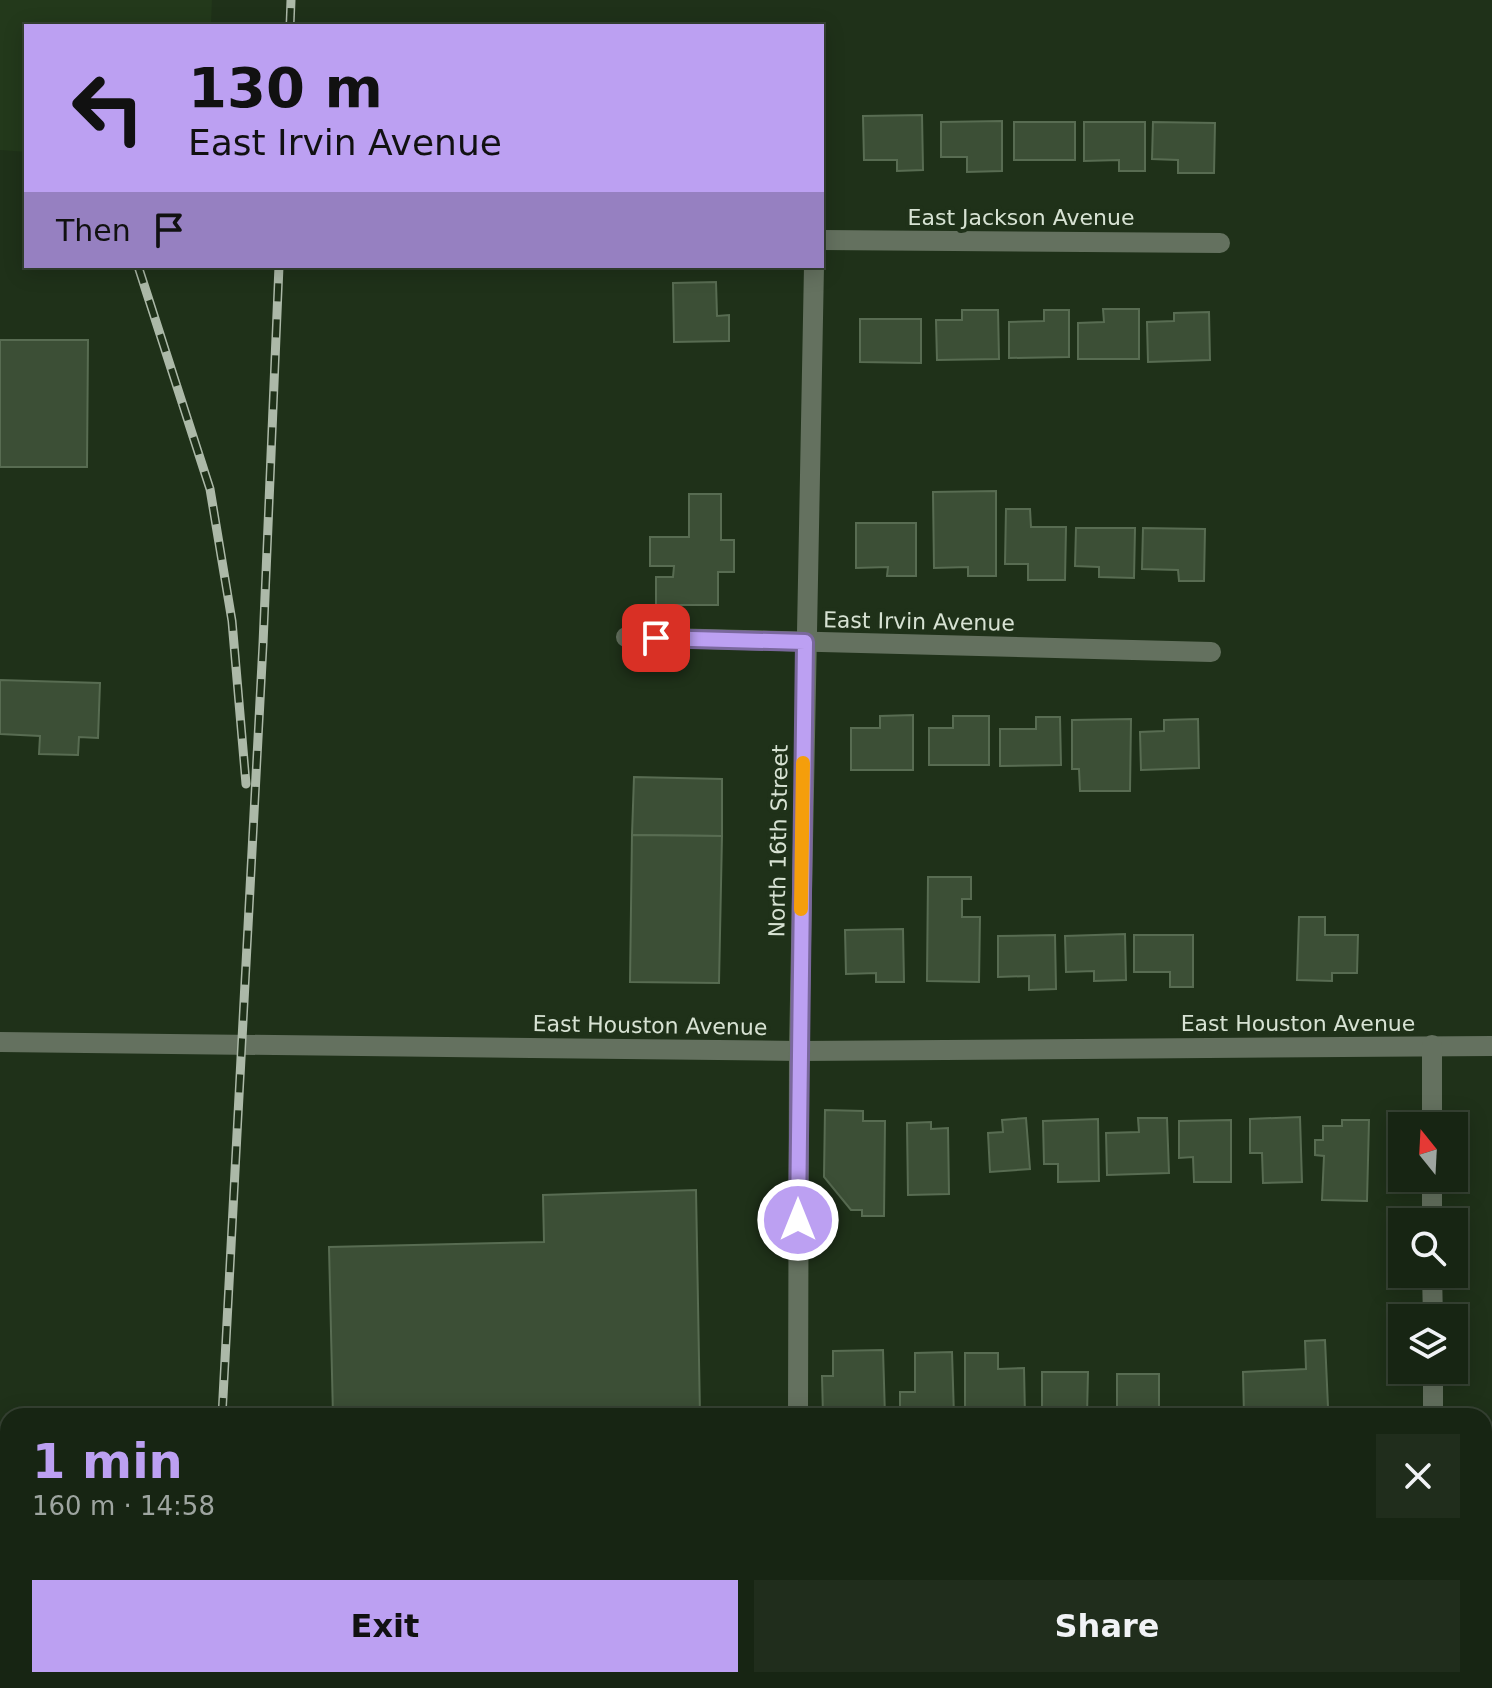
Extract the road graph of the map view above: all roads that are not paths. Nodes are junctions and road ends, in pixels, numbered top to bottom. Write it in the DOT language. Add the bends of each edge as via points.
graph roads {
  1 [pos="824,240"];
  2 [pos="1220,243"];
  3 [pos="814,268"];
  4 [pos="626,637"];
  5 [pos="805,642"];
  6 [pos="1211,652"];
  7 [pos="0,1042"];
  8 [pos="1432,1045"];
  9 [pos="1492,1046"];
  10 [pos="799,1051"];
  11 [pos="1432,1112"];
  12 [pos="1433,1384"];
  13 [pos="798,1408"];
  14 [pos="1433,1408"];
  1 -- 2 [label="street, East Jackson Avenue"];
  3 -- 5 [label="street, North 16th Street"];
  4 -- 5 [label="street, East Irvin Avenue"];
  5 -- 6 [label="street, East Irvin Avenue"];
  5 -- 10 [label="street, North 16th Street"];
  7 -- 10 [label="street, East Houston Avenue"];
  8 -- 9 [label="street, East Houston Avenue"];
  8 -- 10 [label="street, East Houston Avenue"];
  8 -- 11 [label="street"];
  10 -- 13 [label="street, North 16th Street"];
  12 -- 14 [label="street"];
}
